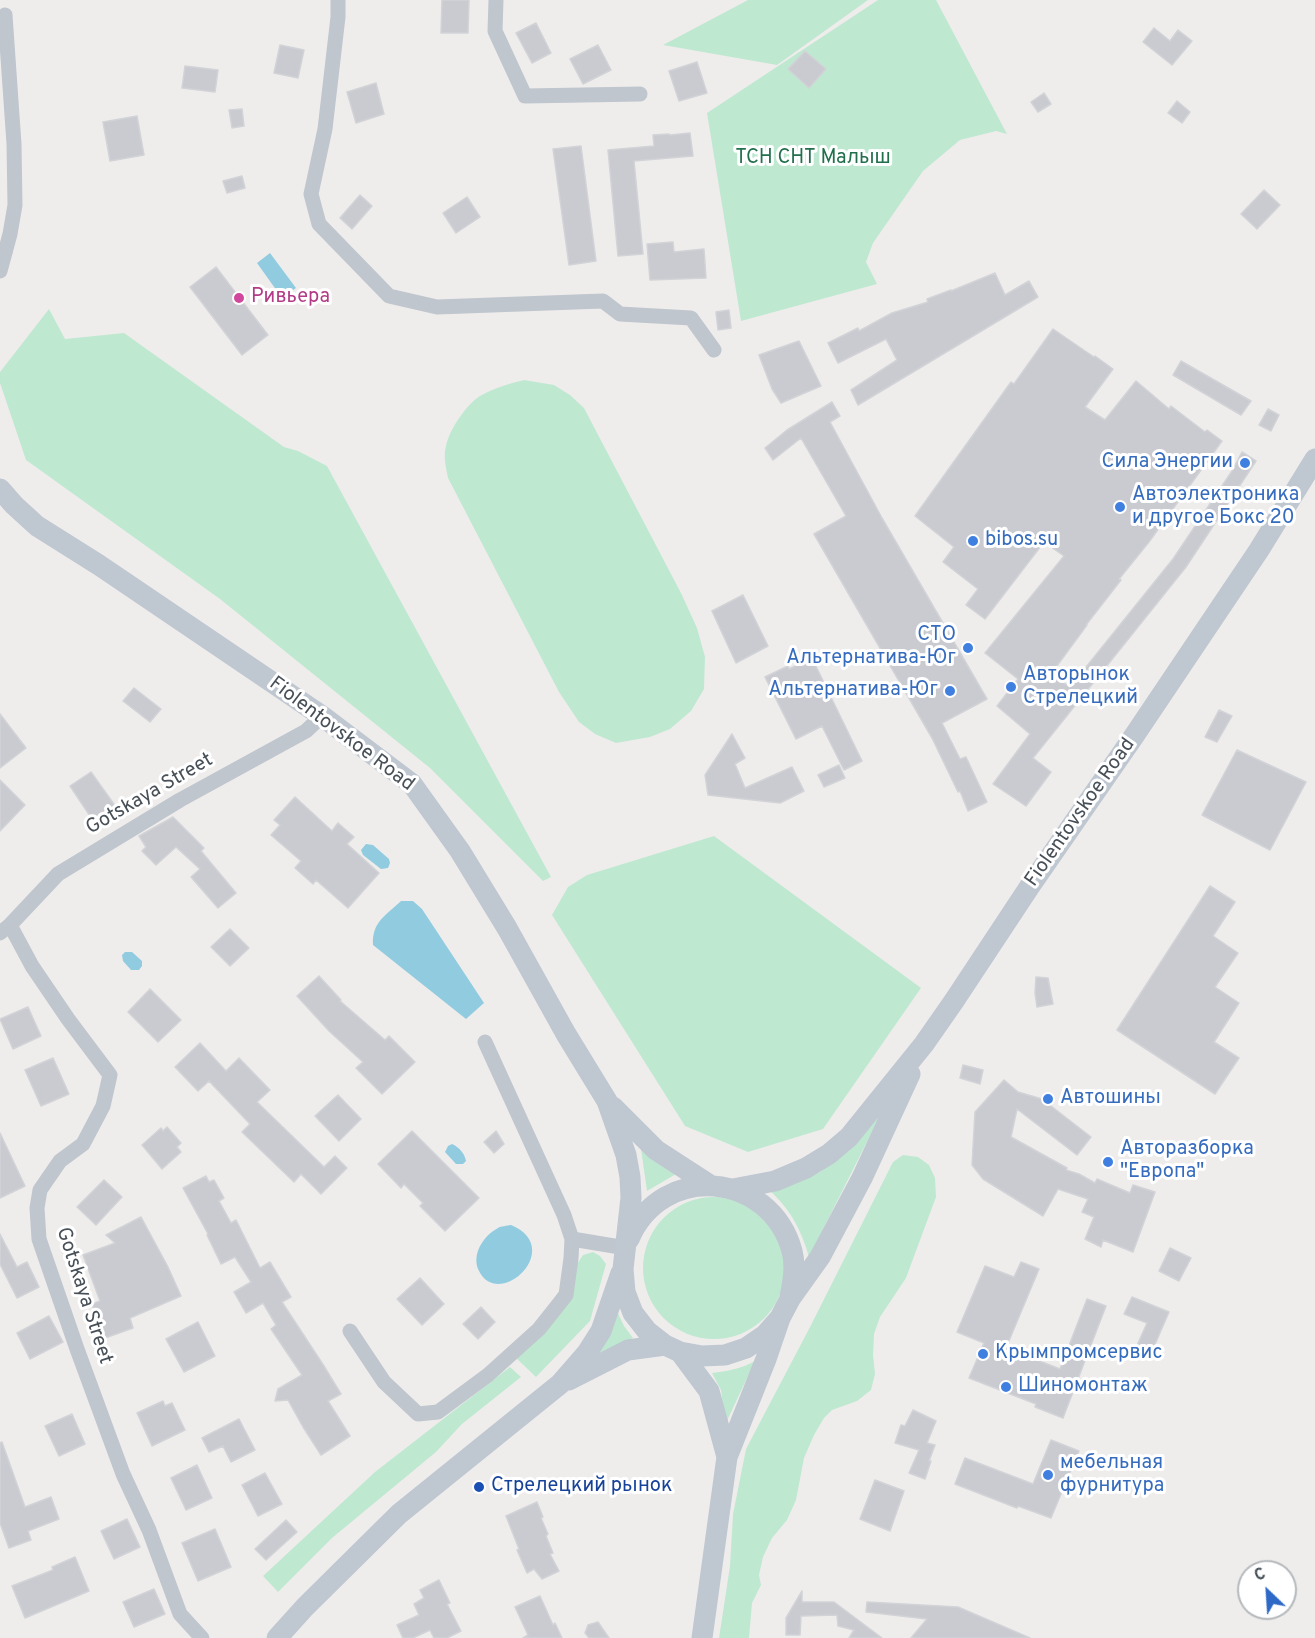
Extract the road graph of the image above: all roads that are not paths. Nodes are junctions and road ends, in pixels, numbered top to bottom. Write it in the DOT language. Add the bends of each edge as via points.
graph roads {
  1 [pos="338,0"];
  2 [pos="496,0"];
  3 [pos="5,15"];
  4 [pos="640,94"];
  5 [pos="0,271"];
  6 [pos="714,350"];
  7 [pos="1315,459"];
  8 [pos="0,489"];
  9 [pos="322,716"];
  10 [pos="5,929"];
  11 [pos="927,1040"];
  12 [pos="485,1042"];
  13 [pos="607,1101"];
  14 [pos="710,1185"];
  15 [pos="733,1189"];
  16 [pos="572,1239"];
  17 [pos="626,1248"];
  18 [pos="623,1269"];
  19 [pos="790,1299"];
  20 [pos="780,1318"];
  21 [pos="350,1331"];
  22 [pos="672,1348"];
  23 [pos="560,1384"];
  24 [pos="727,1457"];
  25 [pos="201,1638"];
  26 [pos="277,1638"];
  27 [pos="702,1638"];
  1 -- 6 [label="street" via="325,129 311,194 319,224 389,297 437,308 603,301 620,314 691,318"];
  2 -- 4 [label="street" via="495,31 525,96"];
  3 -- 5 [label="street" via="15,205"];
  7 -- 11 [label="main road, Fiolentovskoe Road" via="1259,550"];
  8 -- 9 [label="main road, Fiolentovskoe Road" via="37,526"];
  9 -- 10 [label="street, Gotskaya Street" via="306,731 180,800 58,874"];
  9 -- 13 [label="main road, Fiolentovskoe Road" via="412,784 460,850"];
  10 -- 25 [label="street, Gotskaya Street" via="110,1075 103,1106 83,1144 60,1161 40,1190 39,1239 123,1474 180,1614"];
  11 -- 15 [label="main road, Fiolentovskoe Road" via="849,1137 829,1154 775,1181"];
  11 -- 19 [label="main road, Fiolentovskoe Road" via="862,1178 820,1257"];
  12 -- 16 [label="street"];
  13 -- 14 [label="main road, Fiolentovskoe Road" via="656,1150"];
  13 -- 17 [label="main road, Fiolentovskoe Road" via="630,1177"];
  14 -- 15 [label="main road, Fiolentovskoe Road"];
  14 -- 17 [label="main road, Fiolentovskoe Road" via="667,1196 648,1210 634,1227"];
  15 -- 19 [label="main road, Fiolentovskoe Road" via="763,1205 785,1232 793,1253"];
  16 -- 17 [label="street"];
  16 -- 21 [label="street" via="566,1295 539,1329 488,1375 438,1412 418,1414 384,1382"];
  17 -- 18 [label="main road, Fiolentovskoe Road"];
  18 -- 22 [label="main road, Fiolentovskoe Road" via="625,1292 633,1313 647,1331"];
  18 -- 23 [label="main road" via="601,1331"];
  19 -- 20 [label="main road, Fiolentovskoe Road"];
  20 -- 22 [label="main road, Fiolentovskoe Road" via="746,1348 724,1355 702,1356"];
  20 -- 24 [label="main road, Fiolentovskoe Road"];
  22 -- 23 [label="main road" via="628,1350"];
  22 -- 24 [label="main road, Fiolentovskoe Road" via="709,1391"];
  23 -- 26 [label="main road" via="399,1514"];
  24 -- 27 [label="main road, Fiolentovskoe Road"];
}
